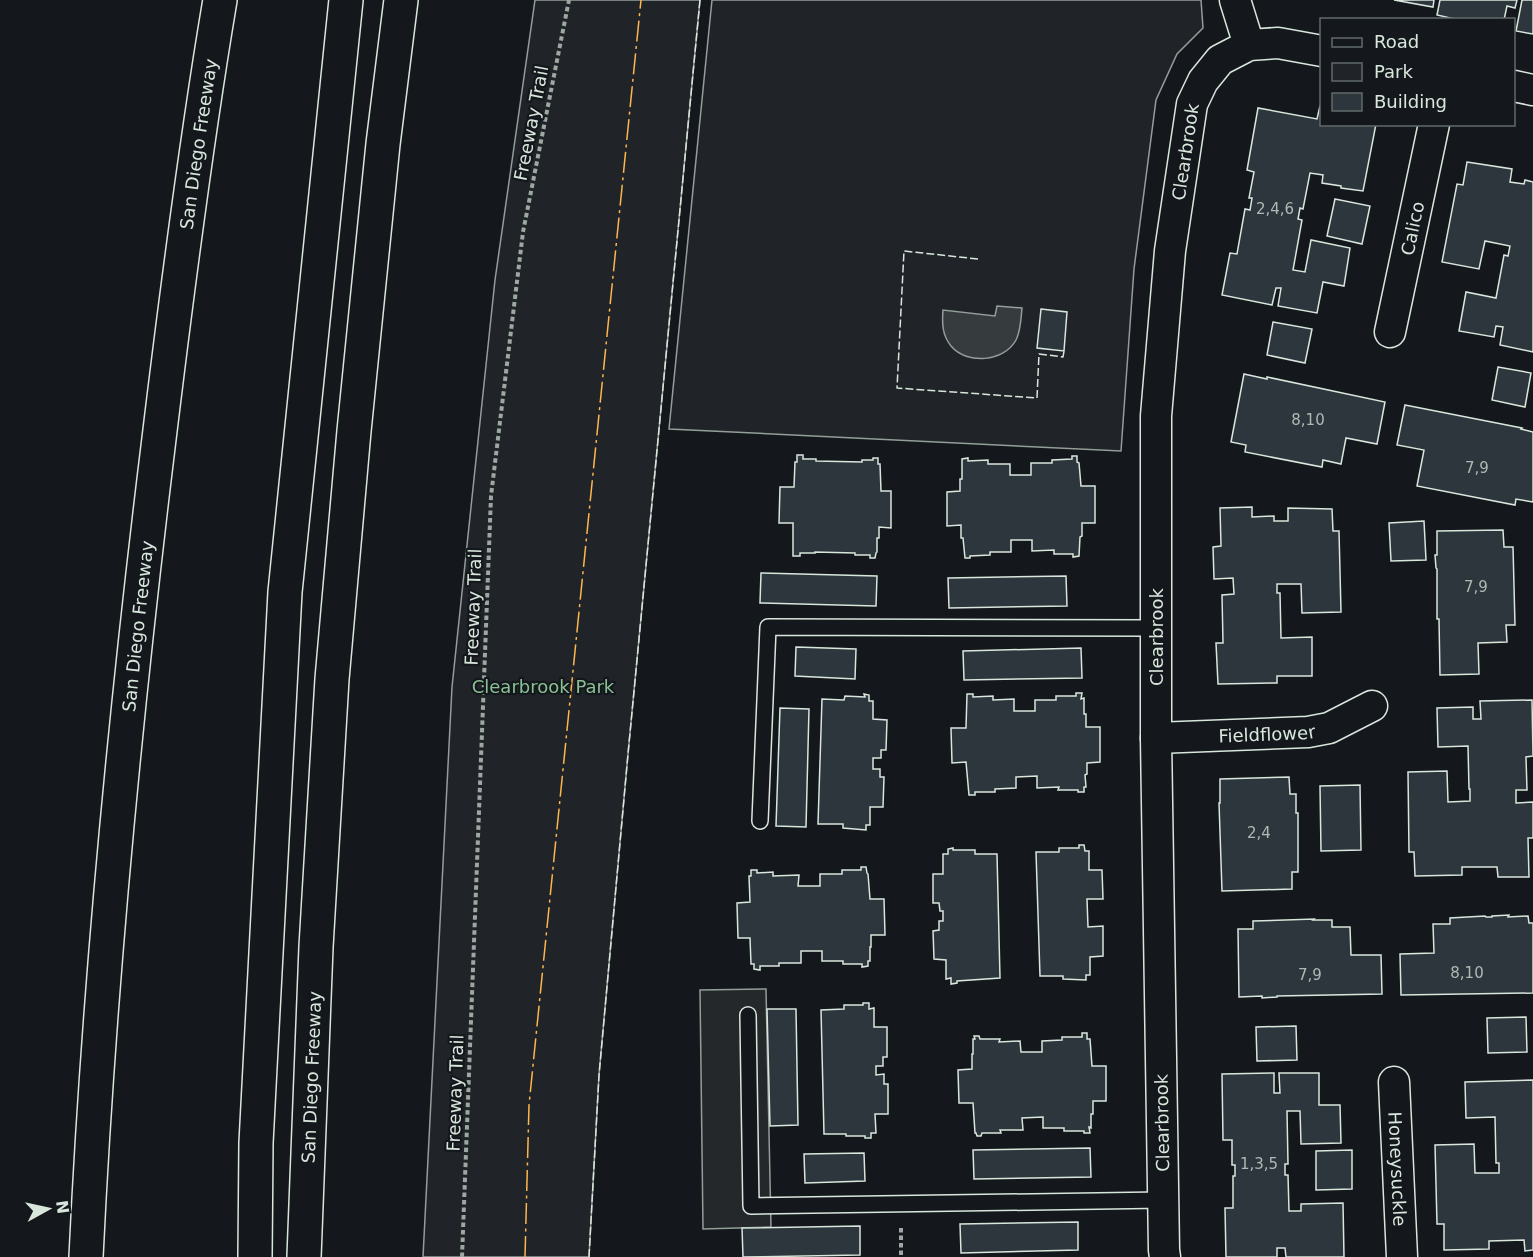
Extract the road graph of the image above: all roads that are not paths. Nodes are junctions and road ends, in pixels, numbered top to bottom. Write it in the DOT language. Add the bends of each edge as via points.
graph roads {
  1 [pos="220,0"];
  2 [pos="346,0"];
  3 [pos="401,0"];
  4 [pos="1235,0"];
  5 [pos="1249,45"];
  6 [pos="1320,51"];
  7 [pos="1515,86"];
  8 [pos="1533,90"];
  9 [pos="1434,126"];
  10 [pos="1390,332"];
  11 [pos="1156,628"];
  12 [pos="1372,706"];
  13 [pos="1156,738"];
  14 [pos="760,821"];
  15 [pos="748,1015"];
  16 [pos="1394,1082"];
  17 [pos="1163,1200"];
  18 [pos="86,1257"];
  19 [pos="255,1257"];
  20 [pos="304,1257"];
  21 [pos="1165,1257"];
  22 [pos="1402,1257"];
  1 -- 18 [label="highway, San Diego Freeway" via="176,300 127,718 103,981"];
  2 -- 19 [label="highway" via="285,592 256,1143"];
  3 -- 20 [label="highway, San Diego Freeway" via="355,419 332,679 316,947"];
  4 -- 5 [label="street"];
  5 -- 6 [label="street" via="1278,43"];
  5 -- 11 [label="street, Clearbrook" via="1220,60 1203,81 1192,104 1170,251 1156,416"];
  7 -- 8 [label="street"];
  9 -- 10 [label="street, Calico"];
  11 -- 13 [label="street, Clearbrook"];
  11 -- 14 [label="lane" via="768,627"];
  12 -- 13 [label="street, Fieldflower" via="1329,728 1308,732"];
  13 -- 17 [label="street, Clearbrook"];
  15 -- 17 [label="lane" via="751,1206"];
  16 -- 22 [label="street, Honeysuckle"];
  17 -- 21 [label="street, Clearbrook"];
}
